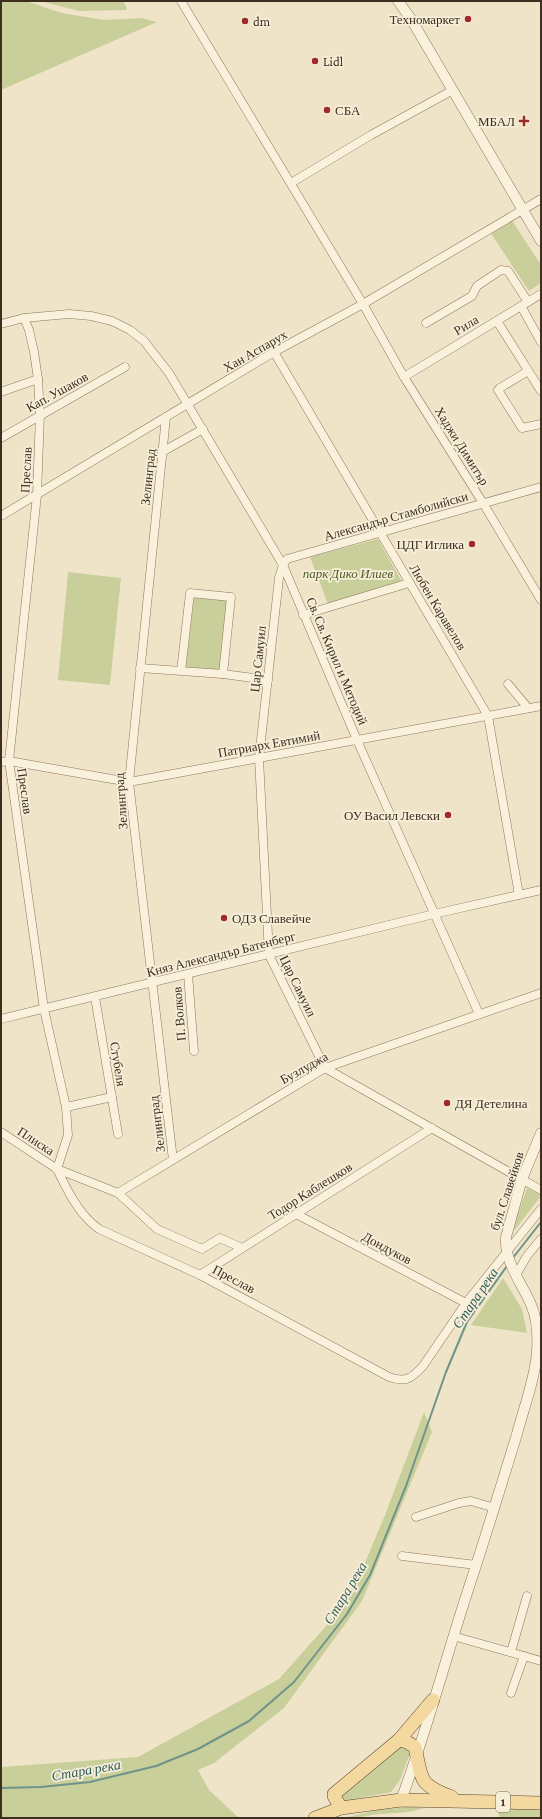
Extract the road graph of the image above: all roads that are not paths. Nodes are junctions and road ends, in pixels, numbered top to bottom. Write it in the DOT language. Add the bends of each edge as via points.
graph roads {
  1 [pos="181,1"];
  2 [pos="398,1"];
  3 [pos="453,90"];
  4 [pos="291,183"];
  5 [pos="541,199"];
  6 [pos="522,209"];
  7 [pos="541,241"];
  8 [pos="541,294"];
  9 [pos="363,304"];
  10 [pos="524,304"];
  11 [pos="24,318"];
  12 [pos="497,321"];
  13 [pos="426,323"];
  14 [pos="1,324"];
  15 [pos="541,342"];
  16 [pos="274,352"];
  17 [pos="125,368"];
  18 [pos="528,371"];
  19 [pos="404,377"];
  20 [pos="38,379"];
  21 [pos="541,391"];
  22 [pos="1,392"];
  23 [pos="188,404"];
  24 [pos="40,414"];
  25 [pos="166,417"];
  26 [pos="541,424"];
  27 [pos="203,429"];
  28 [pos="1,438"];
  29 [pos="162,452"];
  30 [pos="541,487"];
  31 [pos="37,495"];
  32 [pos="483,503"];
  33 [pos="1,516"];
  34 [pos="381,533"];
  35 [pos="283,565"];
  36 [pos="409,583"];
  37 [pos="541,600"];
  38 [pos="303,615"];
  39 [pos="140,668"];
  40 [pos="181,671"];
  41 [pos="223,674"];
  42 [pos="268,680"];
  43 [pos="508,684"];
  44 [pos="541,706"];
  45 [pos="528,708"];
  46 [pos="488,716"];
  47 [pos="357,740"];
  48 [pos="260,758"];
  49 [pos="5,761"];
  50 [pos="128,782"];
  51 [pos="541,890"];
  52 [pos="519,895"];
  53 [pos="434,914"];
  54 [pos="269,955"];
  55 [pos="188,974"];
  56 [pos="152,983"];
  57 [pos="541,993"];
  58 [pos="95,997"];
  59 [pos="44,1009"];
  60 [pos="479,1014"];
  61 [pos="1,1019"];
  62 [pos="194,1051"];
  63 [pos="325,1068"];
  64 [pos="112,1097"];
  65 [pos="66,1108"];
  66 [pos="432,1128"];
  67 [pos="1,1132"];
  68 [pos="541,1133"];
  69 [pos="118,1134"];
  70 [pos="173,1160"];
  71 [pos="57,1169"];
  72 [pos="522,1179"];
  73 [pos="541,1190"];
  74 [pos="118,1193"];
  75 [pos="541,1209"];
  76 [pos="296,1214"];
  77 [pos="541,1239"];
  78 [pos="242,1248"];
  79 [pos="507,1254"];
  80 [pos="515,1271"];
  81 [pos="200,1275"];
  82 [pos="466,1303"];
  83 [pos="539,1326"];
  84 [pos="538,1368"];
  85 [pos="495,1508"];
  86 [pos="416,1517"];
  87 [pos="402,1556"];
  88 [pos="476,1565"];
  89 [pos="527,1596"];
  90 [pos="453,1636"];
  91 [pos="510,1652"];
  92 [pos="524,1656"];
  93 [pos="541,1661"];
  94 [pos="511,1694"];
  95 [pos="433,1700"];
  96 [pos="398,1740"];
  97 [pos="417,1757"];
  98 [pos="406,1799"];
  99 [pos="465,1802"];
  100 [pos="541,1803"];
  101 [pos="341,1808"];
  102 [pos="315,1818"];
  1 -- 4 [label="street, Хаджи Димитър"];
  2 -- 3 [label="street"];
  3 -- 4 [label="street"];
  3 -- 6 [label="street"];
  4 -- 9 [label="street, Хаджи Димитър"];
  5 -- 6 [label="street, Хан Аспарух"];
  6 -- 7 [label="street"];
  6 -- 9 [label="street, Хан Аспарух"];
  8 -- 10 [label="street, Рила"];
  9 -- 16 [label="street, Хан Аспарух"];
  9 -- 19 [label="street, Хаджи Димитър"];
  10 -- 12 [label="street, Рила"];
  10 -- 13 [label="street" via="508,271 501,270 477,286 472,296"];
  10 -- 15 [label="street"];
  11 -- 14 [label="street, Св. Св. Кирил и Методий"];
  11 -- 20 [label="street, Преслав" via="29,330"];
  11 -- 23 [label="street, Св. Св. Кирил и Методий" via="69,314 91,316 112,321 130,330 156,355"];
  12 -- 18 [label="street"];
  12 -- 19 [label="street, Рила"];
  16 -- 23 [label="street, Хан Аспарух"];
  16 -- 34 [label="street, Любен Каравелов"];
  17 -- 24 [label="street, Кап. Ушаков"];
  18 -- 21 [label="street"];
  18 -- 26 [label="street" via="498,390 522,428"];
  19 -- 32 [label="street, Хаджи Димитър"];
  20 -- 22 [label="street"];
  20 -- 24 [label="street, Преслав"];
  23 -- 25 [label="street, Хан Аспарух"];
  23 -- 27 [label="street, Св. Св. Кирил и Методий"];
  24 -- 28 [label="street, Кап. Ушаков"];
  24 -- 31 [label="street, Преслав"];
  25 -- 29 [label="street, Зелинград"];
  25 -- 31 [label="street, Хан Аспарух"];
  27 -- 29 [label="street"];
  27 -- 35 [label="street, Св. Св. Кирил и Методий"];
  29 -- 39 [label="street, Зелинград"];
  30 -- 32 [label="street, Александър Стамболийски"];
  31 -- 33 [label="street, Хан Аспарух"];
  31 -- 49 [label="street, Преслав"];
  32 -- 34 [label="street, Александър Стамболийски"];
  32 -- 37 [label="street, Хаджи Димитър"];
  34 -- 35 [label="street, Александър Стамболийски" via="287,559"];
  34 -- 36 [label="street, Любен Каравелов"];
  35 -- 38 [label="street, Св. Св. Кирил и Методий"];
  35 -- 42 [label="street, Цар Самуил" via="279,578"];
  36 -- 38 [label="street"];
  36 -- 46 [label="street, Любен Каравелов"];
  38 -- 47 [label="street, Св. Св. Кирил и Методий"];
  39 -- 40 [label="street"];
  39 -- 50 [label="street, Зелинград"];
  40 -- 41 [label="street"];
  40 -- 41 [label="street" via="190,593 231,597"];
  41 -- 42 [label="street"];
  42 -- 48 [label="street, Цар Самуил"];
  43 -- 45 [label="street"];
  44 -- 45 [label="street, Патриарх Евтимий"];
  45 -- 46 [label="street, Патриарх Евтимий"];
  46 -- 47 [label="street, Патриарх Евтимий"];
  46 -- 52 [label="street, Любен Каравелов"];
  47 -- 48 [label="street, Патриарх Евтимий"];
  47 -- 53 [label="street, Св. Св. Кирил и Методий"];
  48 -- 50 [label="street, Патриарх Евтимий"];
  48 -- 54 [label="street, Цар Самуил"];
  49 -- 50 [label="street, Патриарх Евтимий"];
  49 -- 59 [label="street, Преслав"];
  50 -- 56 [label="street, Зелинград"];
  51 -- 52 [label="street, Княз Александър Батенберг"];
  52 -- 53 [label="street, Княз Александър Батенберг"];
  53 -- 54 [label="street, Княз Александър Батенберг"];
  53 -- 60 [label="street, Св. Св. Кирил и Методий"];
  54 -- 55 [label="street, Княз Александър Батенберг"];
  54 -- 63 [label="street, Цар Самуил"];
  55 -- 56 [label="street, Княз Александър Батенберг"];
  55 -- 62 [label="street, П. Волков"];
  56 -- 58 [label="street, Княз Александър Батенберг"];
  56 -- 70 [label="street, Зелинград"];
  57 -- 60 [label="street, Бузлуджа"];
  58 -- 59 [label="street, Княз Александър Батенберг"];
  58 -- 64 [label="street, Стубеля"];
  59 -- 61 [label="street, Княз Александър Батенберг"];
  59 -- 65 [label="street, Преслав"];
  60 -- 63 [label="street, Бузлуджа"];
  63 -- 66 [label="street"];
  63 -- 70 [label="street, Бузлуджа"];
  64 -- 65 [label="street"];
  64 -- 69 [label="street, Стубеля"];
  65 -- 71 [label="street, Преслав" via="68,1135"];
  66 -- 72 [label="street"];
  66 -- 76 [label="street, Тодор Каблешков"];
  67 -- 71 [label="street, Плиска"];
  68 -- 72 [label="street, бул. Славейков"];
  70 -- 74 [label="street, Бузлуджа"];
  71 -- 74 [label="street, Плиска"];
  71 -- 81 [label="street, Преслав" via="87,1221 99,1229"];
  72 -- 73 [label="street"];
  72 -- 79 [label="street, бул. Славейков" via="506,1237"];
  74 -- 78 [label="street, Преслав" via="157,1229 202,1249 220,1238"];
  75 -- 79 [label="street"];
  76 -- 78 [label="street, Тодор Каблешков"];
  76 -- 82 [label="street, Дондуков"];
  77 -- 80 [label="street"];
  78 -- 81 [label="street, Тодор Каблешков"];
  79 -- 80 [label="street"];
  79 -- 82 [label="street"];
  80 -- 83 [label="street"];
  81 -- 82 [label="street, Преслав" via="389,1377 399,1380 415,1375 424,1366"];
  83 -- 84 [label="street"];
  84 -- 85 [label="street"];
  85 -- 86 [label="street" via="471,1501"];
  85 -- 88 [label="street"];
  87 -- 88 [label="street"];
  88 -- 90 [label="street"];
  89 -- 91 [label="street"];
  90 -- 91 [label="street"];
  90 -- 95 [label="street"];
  91 -- 92 [label="street"];
  92 -- 93 [label="street"];
  92 -- 94 [label="street"];
  95 -- 96 [label="main road"];
  95 -- 97 [label="street"];
  96 -- 97 [label="main road" via="412,1744"];
  96 -- 101 [label="main road" via="334,1794"];
  97 -- 98 [label="street"];
  97 -- 99 [label="main road" via="421,1777 427,1786"];
  98 -- 99 [label="main road, 1"];
  98 -- 101 [label="main road, 1"];
  99 -- 100 [label="main road, 1"];
  101 -- 102 [label="main road, 1"];
}
